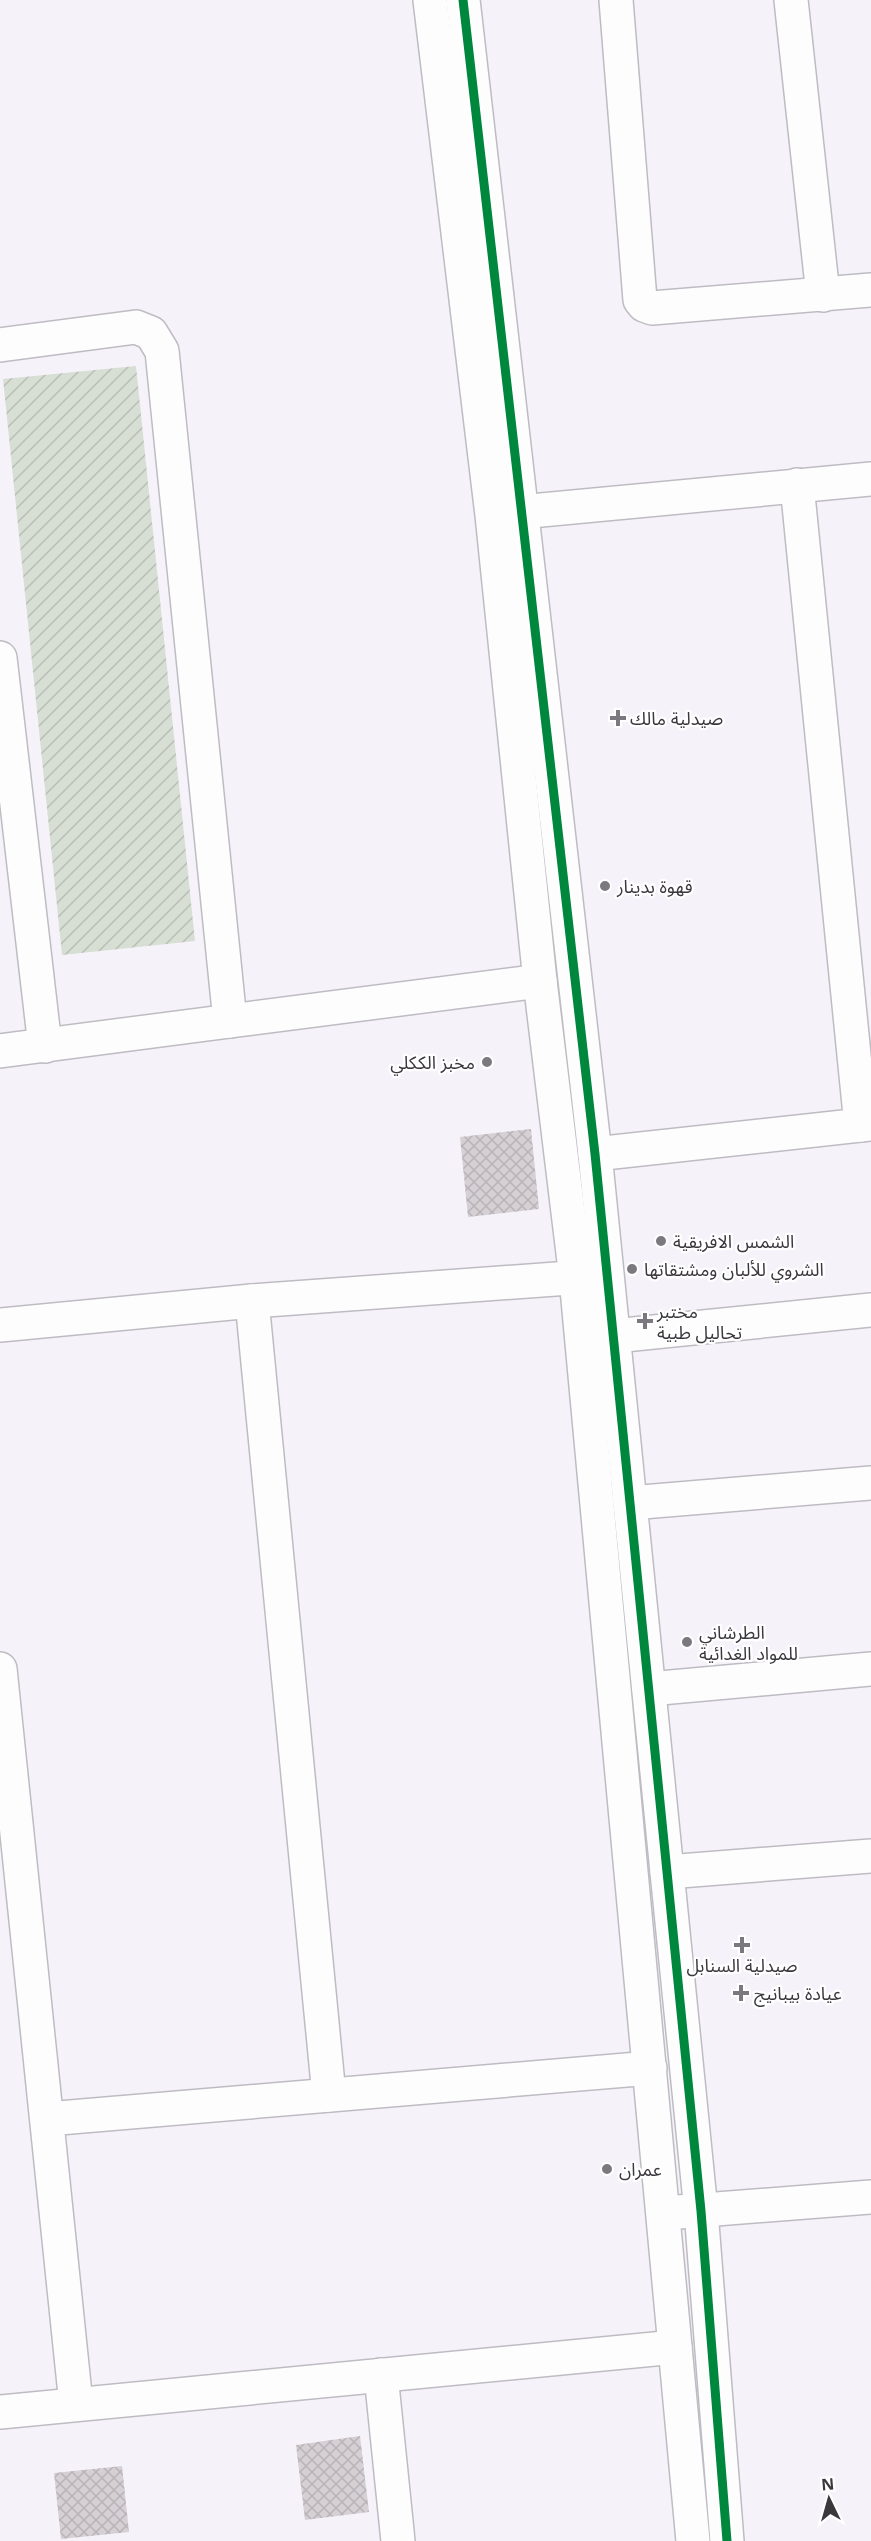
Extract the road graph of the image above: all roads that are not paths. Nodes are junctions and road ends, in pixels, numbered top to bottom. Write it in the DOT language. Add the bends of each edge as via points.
graph roads {
  1 [pos="430,0"];
  2 [pos="463,0"];
  3 [pos="616,0"];
  4 [pos="791,0"];
  5 [pos="871,290"];
  6 [pos="823,295"];
  7 [pos="0,345"];
  8 [pos="871,479"];
  9 [pos="797,485"];
  10 [pos="506,513"];
  11 [pos="0,658"];
  12 [pos="540,981"];
  13 [pos="230,1021"];
  14 [pos="45,1046"];
  15 [pos="0,1052"];
  16 [pos="866,1124"];
  17 [pos="595,1154"];
  18 [pos="592,1277"];
  19 [pos="252,1301"];
  20 [pos="871,1310"];
  21 [pos="0,1325"];
  22 [pos="614,1336"];
  23 [pos="871,1483"];
  24 [pos="630,1503"];
  25 [pos="871,1668"];
  26 [pos="0,1669"];
  27 [pos="649,1689"];
  28 [pos="871,1857"];
  29 [pos="667,1872"];
  30 [pos="650,2068"];
  31 [pos="329,2095"];
  32 [pos="46,2120"];
  33 [pos="871,2197"];
  34 [pos="700,2211"];
  35 [pos="664,2213"];
  36 [pos="675,2347"];
  37 [pos="381,2375"];
  38 [pos="76,2404"];
  39 [pos="0,2412"];
  40 [pos="398,2541"];
  41 [pos="693,2541"];
  42 [pos="727,2541"];
  1 -- 10 [label="street"];
  2 -- 10 [label="street"];
  3 -- 6 [label="street" via="640,300 652,308"];
  4 -- 6 [label="street"];
  5 -- 6 [label="street"];
  7 -- 13 [label="street" via="136,327 151,333 162,351"];
  8 -- 9 [label="street"];
  9 -- 10 [label="street"];
  9 -- 16 [label="street"];
  10 -- 12 [label="street"];
  10 -- 17 [label="street"];
  11 -- 14 [label="street"];
  12 -- 13 [label="street"];
  12 -- 18 [label="street"];
  13 -- 14 [label="street"];
  14 -- 15 [label="street"];
  16 -- 17 [label="street"];
  17 -- 18 [label="street"];
  18 -- 19 [label="street"];
  18 -- 22 [label="street"];
  18 -- 30 [label="street"];
  19 -- 21 [label="street"];
  19 -- 31 [label="street"];
  20 -- 22 [label="street"];
  22 -- 24 [label="street"];
  23 -- 24 [label="street"];
  24 -- 27 [label="street"];
  25 -- 27 [label="street"];
  26 -- 32 [label="street"];
  27 -- 29 [label="street"];
  28 -- 29 [label="street"];
  29 -- 34 [label="street"];
  30 -- 31 [label="street"];
  30 -- 35 [label="street"];
  31 -- 32 [label="street"];
  32 -- 38 [label="street"];
  33 -- 34 [label="street"];
  34 -- 35 [label="street"];
  34 -- 42 [label="street"];
  35 -- 36 [label="street"];
  36 -- 37 [label="street"];
  36 -- 41 [label="street"];
  37 -- 38 [label="street"];
  37 -- 40 [label="street"];
  38 -- 39 [label="street"];
}
